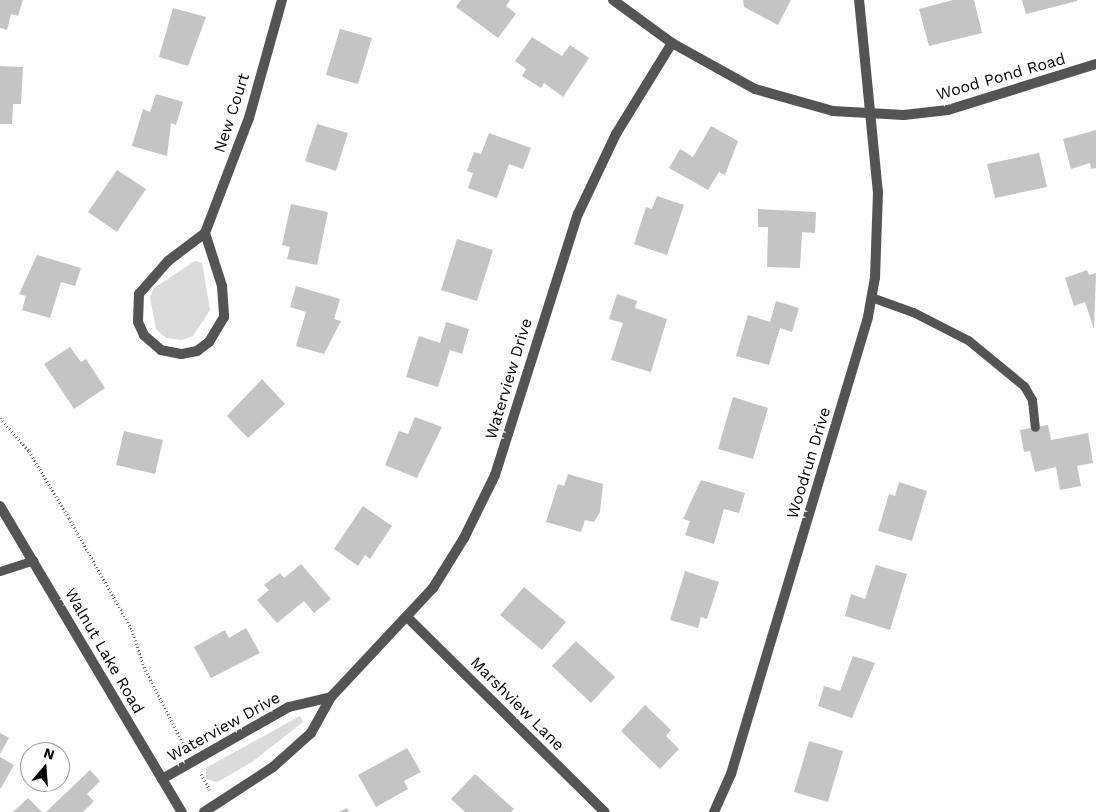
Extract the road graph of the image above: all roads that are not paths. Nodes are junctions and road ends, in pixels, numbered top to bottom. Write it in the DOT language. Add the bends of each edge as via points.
graph roads {
  1 [pos="282,0"];
  2 [pos="613,0"];
  3 [pos="860,0"];
  4 [pos="672,43"];
  5 [pos="1096,64"];
  6 [pos="869,113"];
  7 [pos="205,234"];
  8 [pos="872,297"];
  9 [pos="1035,427"];
  10 [pos="0,506"];
  11 [pos="33,560"];
  12 [pos="0,571"];
  13 [pos="408,618"];
  14 [pos="331,697"];
  15 [pos="162,779"];
  16 [pos="182,812"];
  17 [pos="204,812"];
  18 [pos="605,812"];
  19 [pos="714,812"];
  1 -- 7 [label="street, New Court" via="248,118"];
  2 -- 4 [label="street, Wood Pond Road"];
  3 -- 6 [label="street, Woodrun Drive"];
  4 -- 6 [label="street, Wood Pond Road" via="755,89 833,111"];
  4 -- 13 [label="street, Waterview Drive" via="616,134 578,214 495,475 464,538"];
  5 -- 6 [label="street, Wood Pond Road" via="948,110 904,115"];
  6 -- 8 [label="street, Woodrun Drive" via="877,160 878,220"];
  7 -- 7 [label="street" via="168,261 139,294 138,322 144,336 161,350 181,354 196,351 219,330 224,317 222,286"];
  8 -- 9 [label="lane" via="913,312 968,340 1024,386 1032,400"];
  8 -- 19 [label="street, Woodrun Drive" via="731,774"];
  10 -- 11 [label="street, Walnut Lake Road"];
  11 -- 12 [label="lane"];
  11 -- 15 [label="street, Walnut Lake Road"];
  13 -- 14 [label="street, Waterview Drive"];
  13 -- 18 [label="street, Marshview Lane"];
  14 -- 15 [label="street, Waterview Drive" via="289,707"];
  14 -- 17 [label="street, Waterview Drive" via="311,733 273,767"];
  15 -- 16 [label="street, Walnut Lake Road"];
}
